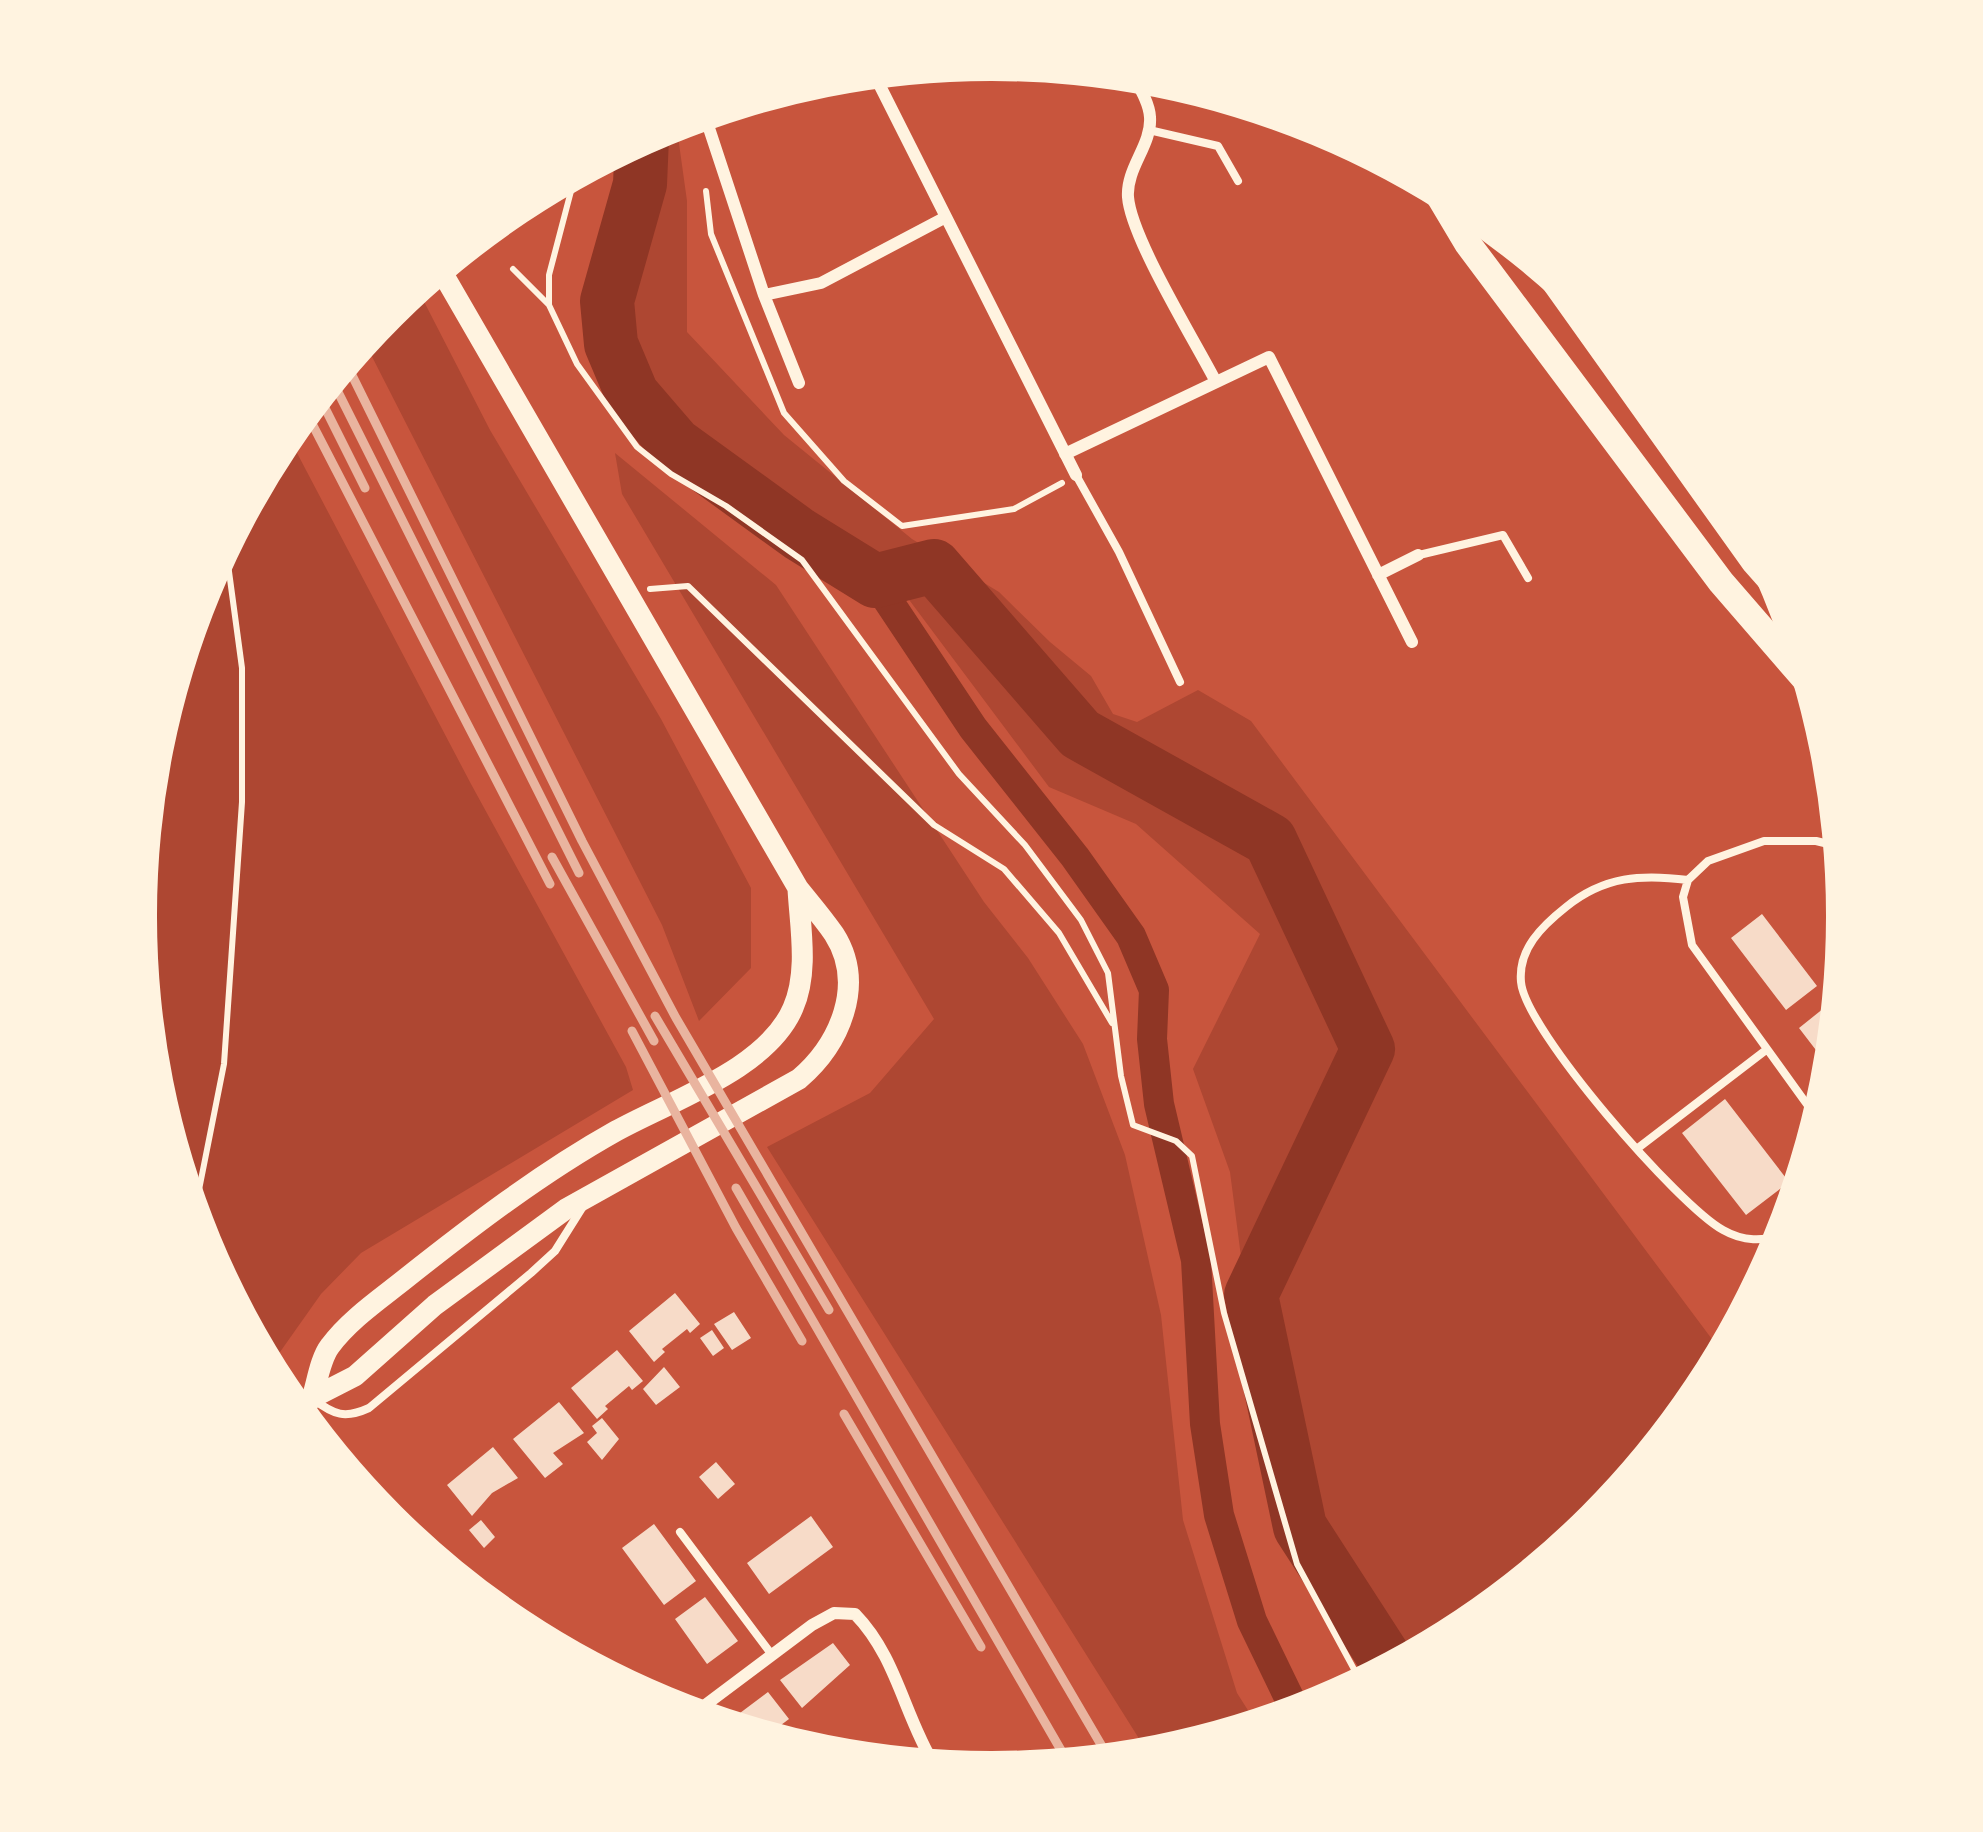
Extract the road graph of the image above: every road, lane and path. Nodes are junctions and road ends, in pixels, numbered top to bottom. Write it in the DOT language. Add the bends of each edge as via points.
graph roads {
  1 [pos="882,88"];
  2 [pos="1143,95"];
  3 [pos="710,130"];
  4 [pos="1149,130"];
  5 [pos="704,177"];
  6 [pos="1238,181"];
  7 [pos="570,196"];
  8 [pos="946,217"];
  9 [pos="1455,222"];
  10 [pos="513,269"];
  11 [pos="449,282"];
  12 [pos="764,295"];
  13 [pos="548,305"];
  14 [pos="1600,345"];
  15 [pos="1216,382"];
  16 [pos="799,383"];
  17 [pos="1065,454"];
  18 [pos="1076,475"];
  19 [pos="1729,526"];
  20 [pos="1418,555"];
  21 [pos="1378,575"];
  22 [pos="230,576"];
  23 [pos="1528,578"];
  24 [pos="629,590"];
  25 [pos="1412,642"];
  26 [pos="1784,655"];
  27 [pos="1180,682"];
  28 [pos="1823,843"];
  29 [pos="1688,880"];
  30 [pos="798,888"];
  31 [pos="1114,1026"];
  32 [pos="1766,1049"];
  33 [pos="1805,1101"];
  34 [pos="1638,1148"];
  35 [pos="201,1184"];
  36 [pos="588,1196"];
  37 [pos="1761,1240"];
  38 [pos="309,1396"];
  39 [pos="313,1401"];
  40 [pos="319,1410"];
  41 [pos="680,1532"];
  42 [pos="772,1655"];
  43 [pos="1353,1668"];
  44 [pos="710,1702"];
  45 [pos="925,1748"];
  1 -- 8 [label="street"];
  2 -- 4 [label="street"];
  3 -- 12 [label="street"];
  4 -- 6 [label="lane" via="1218,146"];
  4 -- 15 [label="street" via="1128,201"];
  5 -- 18 [label="path" via="711,234 784,413 844,481 902,526 1014,509"];
  7 -- 13 [label="path"];
  8 -- 12 [label="street" via="820,283"];
  8 -- 17 [label="street"];
  9 -- 26 [label="highway" via="1720,582"];
  10 -- 13 [label="path"];
  11 -- 24 [label="main road"];
  12 -- 16 [label="street"];
  13 -- 31 [label="path" via="577,364 637,446 802,560 959,775 1081,920 1108,973"];
  14 -- 19 [label="highway"];
  15 -- 17 [label="street"];
  15 -- 21 [label="street" via="1269,357"];
  17 -- 18 [label="street"];
  18 -- 27 [label="lane"];
  20 -- 21 [label="street"];
  20 -- 23 [label="lane" via="1503,535"];
  21 -- 25 [label="street"];
  22 -- 35 [label="path" via="242,668 242,802 224,1064"];
  24 -- 30 [label="main road"];
  24 -- 31 [label="path" via="688,586 934,824 1004,869 1059,933"];
  28 -- 29 [label="lane" via="1764,841 1708,861"];
  29 -- 32 [label="lane" via="1683,898 1692,945"];
  29 -- 34 [label="lane" via="1627,877 1599,886 1552,918 1521,966 1521,987 1544,1035"];
  30 -- 36 [label="main road" via="844,957 848,1004 826,1052 787,1087"];
  30 -- 38 [label="main road" via="800,979 794,1006 765,1048 511,1198 327,1349"];
  31 -- 43 [label="path" via="1133,1125 1192,1156 1224,1312 1297,1564"];
  32 -- 33 [label="lane"];
  32 -- 34 [label="lane"];
  34 -- 37 [label="lane" via="1690,1208 1720,1229"];
  36 -- 39 [label="main road"];
  36 -- 40 [label="lane" via="543,1262 369,1408 352,1416"];
  41 -- 42 [label="lane"];
  42 -- 44 [label="street"];
  42 -- 45 [label="street" via="834,1613 855,1614 878,1638"];
}
